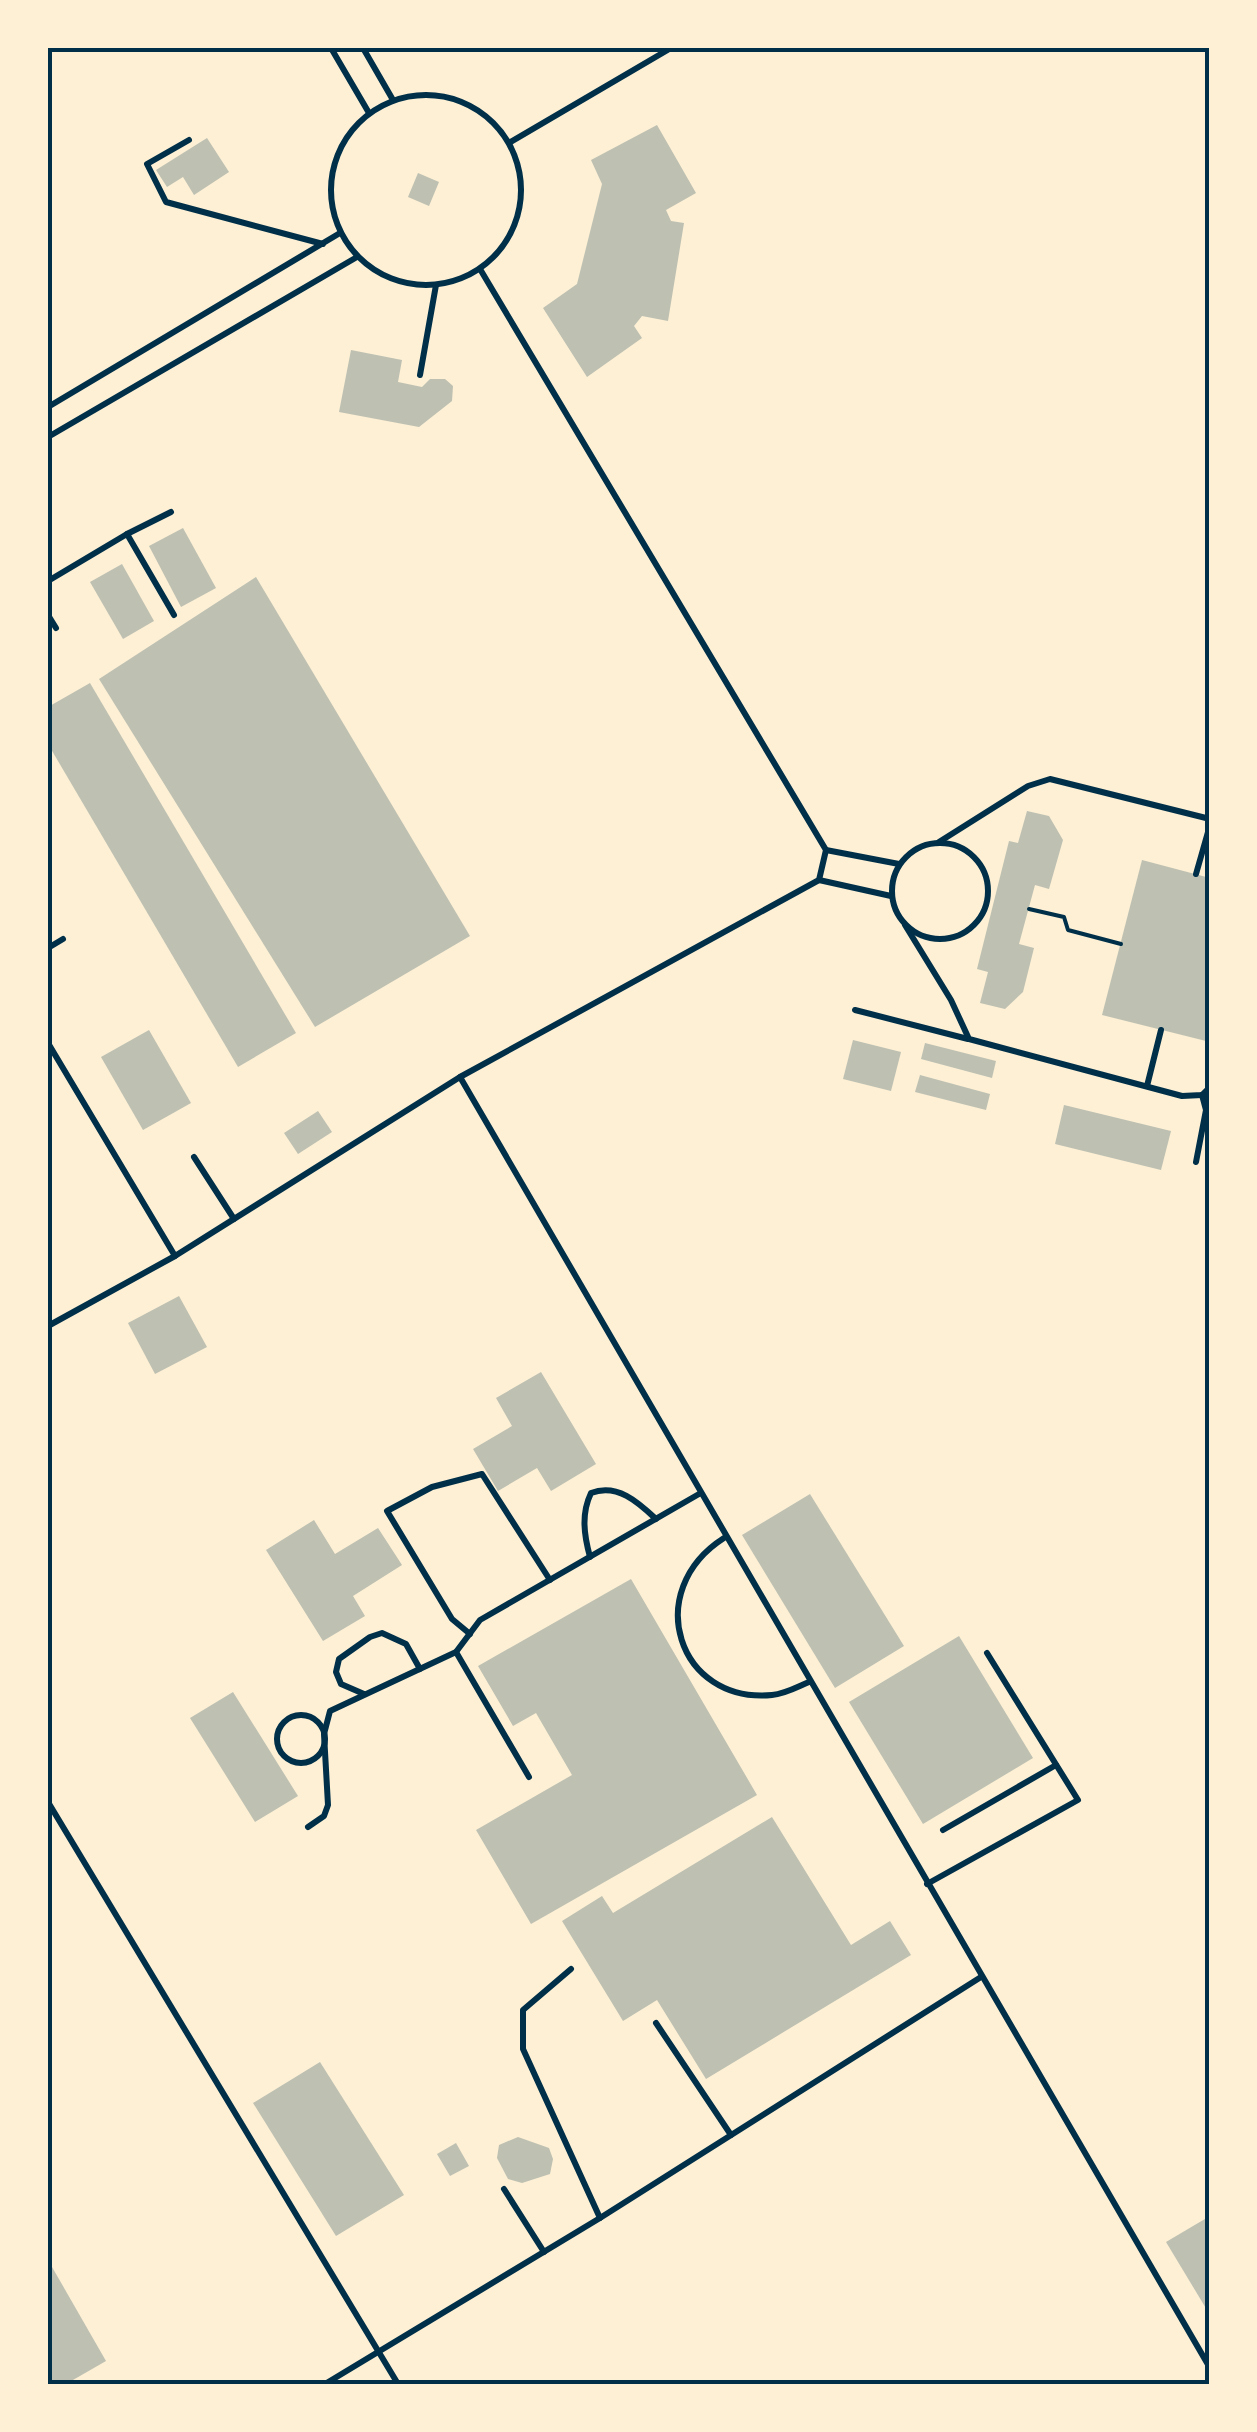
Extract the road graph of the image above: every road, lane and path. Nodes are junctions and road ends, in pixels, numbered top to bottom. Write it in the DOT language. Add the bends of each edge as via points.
graph roads {
  1 [pos="331,48"];
  2 [pos="363,48"];
  3 [pos="668,48"];
  4 [pos="393,100"];
  5 [pos="368,113"];
  6 [pos="189,140"];
  7 [pos="509,143"];
  8 [pos="340,233"];
  9 [pos="324,245"];
  10 [pos="358,257"];
  11 [pos="480,268"];
  12 [pos="436,285"];
  13 [pos="420,375"];
  14 [pos="48,407"];
  15 [pos="48,437"];
  16 [pos="170,512"];
  17 [pos="127,534"];
  18 [pos="48,580"];
  19 [pos="48,615"];
  20 [pos="174,615"];
  21 [pos="56,628"];
  22 [pos="1210,822"];
  23 [pos="938,842"];
  24 [pos="826,850"];
  25 [pos="900,864"];
  26 [pos="1196,874"];
  27 [pos="819,880"];
  28 [pos="892,896"];
  29 [pos="1029,908"];
  30 [pos="906,925"];
  31 [pos="63,939"];
  32 [pos="1120,944"];
  33 [pos="48,948"];
  34 [pos="855,1010"];
  35 [pos="1160,1030"];
  36 [pos="969,1039"];
  37 [pos="48,1043"];
  38 [pos="460,1078"];
  39 [pos="1146,1086"];
  40 [pos="1210,1087"];
  41 [pos="1202,1095"];
  42 [pos="194,1156"];
  43 [pos="1196,1162"];
  44 [pos="234,1219"];
  45 [pos="176,1256"];
  46 [pos="48,1326"];
  47 [pos="699,1494"];
  48 [pos="656,1519"];
  49 [pos="724,1537"];
  50 [pos="590,1557"];
  51 [pos="550,1580"];
  52 [pos="470,1634"];
  53 [pos="456,1652"];
  54 [pos="986,1653"];
  55 [pos="420,1668"];
  56 [pos="809,1682"];
  57 [pos="365,1695"];
  58 [pos="324,1734"];
  59 [pos="1056,1764"];
  60 [pos="530,1777"];
  61 [pos="48,1802"];
  62 [pos="308,1826"];
  63 [pos="943,1830"];
  64 [pos="927,1884"];
  65 [pos="571,1968"];
  66 [pos="981,1977"];
  67 [pos="656,2023"];
  68 [pos="732,2135"];
  69 [pos="504,2188"];
  70 [pos="600,2218"];
  71 [pos="544,2252"];
  72 [pos="380,2353"];
  73 [pos="1210,2368"];
  74 [pos="325,2384"];
  75 [pos="398,2384"];
  1 -- 5 [label="lane"];
  2 -- 4 [label="lane"];
  3 -- 7 [label="lane"];
  4 -- 5 [label="lane"];
  4 -- 7 [label="lane" via="432,95 462,102"];
  5 -- 8 [label="lane" via="338,152 330,179"];
  6 -- 9 [label="lane" via="147,164 166,202"];
  7 -- 11 [label="lane" via="522,198 501,250"];
  8 -- 9 [label="lane"];
  8 -- 10 [label="lane"];
  9 -- 14 [label="lane"];
  10 -- 12 [label="lane" via="380,274"];
  10 -- 15 [label="lane"];
  11 -- 12 [label="lane"];
  11 -- 24 [label="lane"];
  12 -- 13 [label="lane"];
  16 -- 17 [label="lane"];
  17 -- 18 [label="lane"];
  17 -- 20 [label="lane"];
  19 -- 21 [label="lane"];
  22 -- 23 [label="lane" via="1050,778"];
  22 -- 26 [label="lane"];
  23 -- 25 [label="lane"];
  23 -- 30 [label="lane" via="954,844 980,862 987,877 986,908 978,922 950,938 934,939"];
  24 -- 25 [label="lane"];
  24 -- 27 [label="lane"];
  25 -- 28 [label="lane"];
  27 -- 28 [label="lane"];
  27 -- 38 [label="lane"];
  28 -- 30 [label="lane"];
  29 -- 32 [label="path" via="1064,918 1068,930"];
  30 -- 36 [label="lane"];
  31 -- 33 [label="lane"];
  34 -- 36 [label="lane"];
  35 -- 39 [label="lane"];
  36 -- 39 [label="lane"];
  37 -- 45 [label="lane"];
  38 -- 44 [label="lane"];
  38 -- 47 [label="lane"];
  39 -- 41 [label="lane"];
  40 -- 41 [label="lane"];
  41 -- 43 [label="lane" via="1206,1110"];
  42 -- 44 [label="lane"];
  44 -- 45 [label="lane"];
  45 -- 46 [label="lane"];
  47 -- 48 [label="lane"];
  47 -- 49 [label="lane"];
  48 -- 50 [label="lane"];
  48 -- 50 [label="lane" via="625,1494 591,1493 584,1522"];
  49 -- 56 [label="lane"];
  49 -- 56 [label="lane" via="700,1556 681,1586 677,1622 687,1651 712,1681 732,1689 772,1695"];
  50 -- 51 [label="lane"];
  51 -- 52 [label="lane" via="480,1620"];
  51 -- 52 [label="lane" via="482,1474 432,1487 387,1512 452,1619"];
  52 -- 53 [label="lane"];
  53 -- 55 [label="lane"];
  53 -- 60 [label="lane"];
  54 -- 59 [label="lane"];
  55 -- 57 [label="lane"];
  55 -- 57 [label="lane" via="406,1644 382,1633 370,1637 338,1659 336,1672 341,1684"];
  56 -- 64 [label="lane"];
  57 -- 58 [label="lane" via="330,1711"];
  58 -- 58 [label="lane" via="322,1750 303,1763 278,1746 278,1731 295,1716 317,1721"];
  58 -- 62 [label="lane" via="328,1805"];
  59 -- 63 [label="lane"];
  59 -- 64 [label="lane" via="1078,1800"];
  61 -- 72 [label="lane"];
  64 -- 66 [label="lane"];
  65 -- 70 [label="lane" via="523,2010 522,2049"];
  66 -- 68 [label="lane"];
  66 -- 73 [label="lane"];
  67 -- 68 [label="lane"];
  68 -- 70 [label="lane"];
  69 -- 71 [label="lane"];
  70 -- 71 [label="lane"];
  71 -- 72 [label="lane"];
  72 -- 74 [label="lane"];
  72 -- 75 [label="lane"];
}
